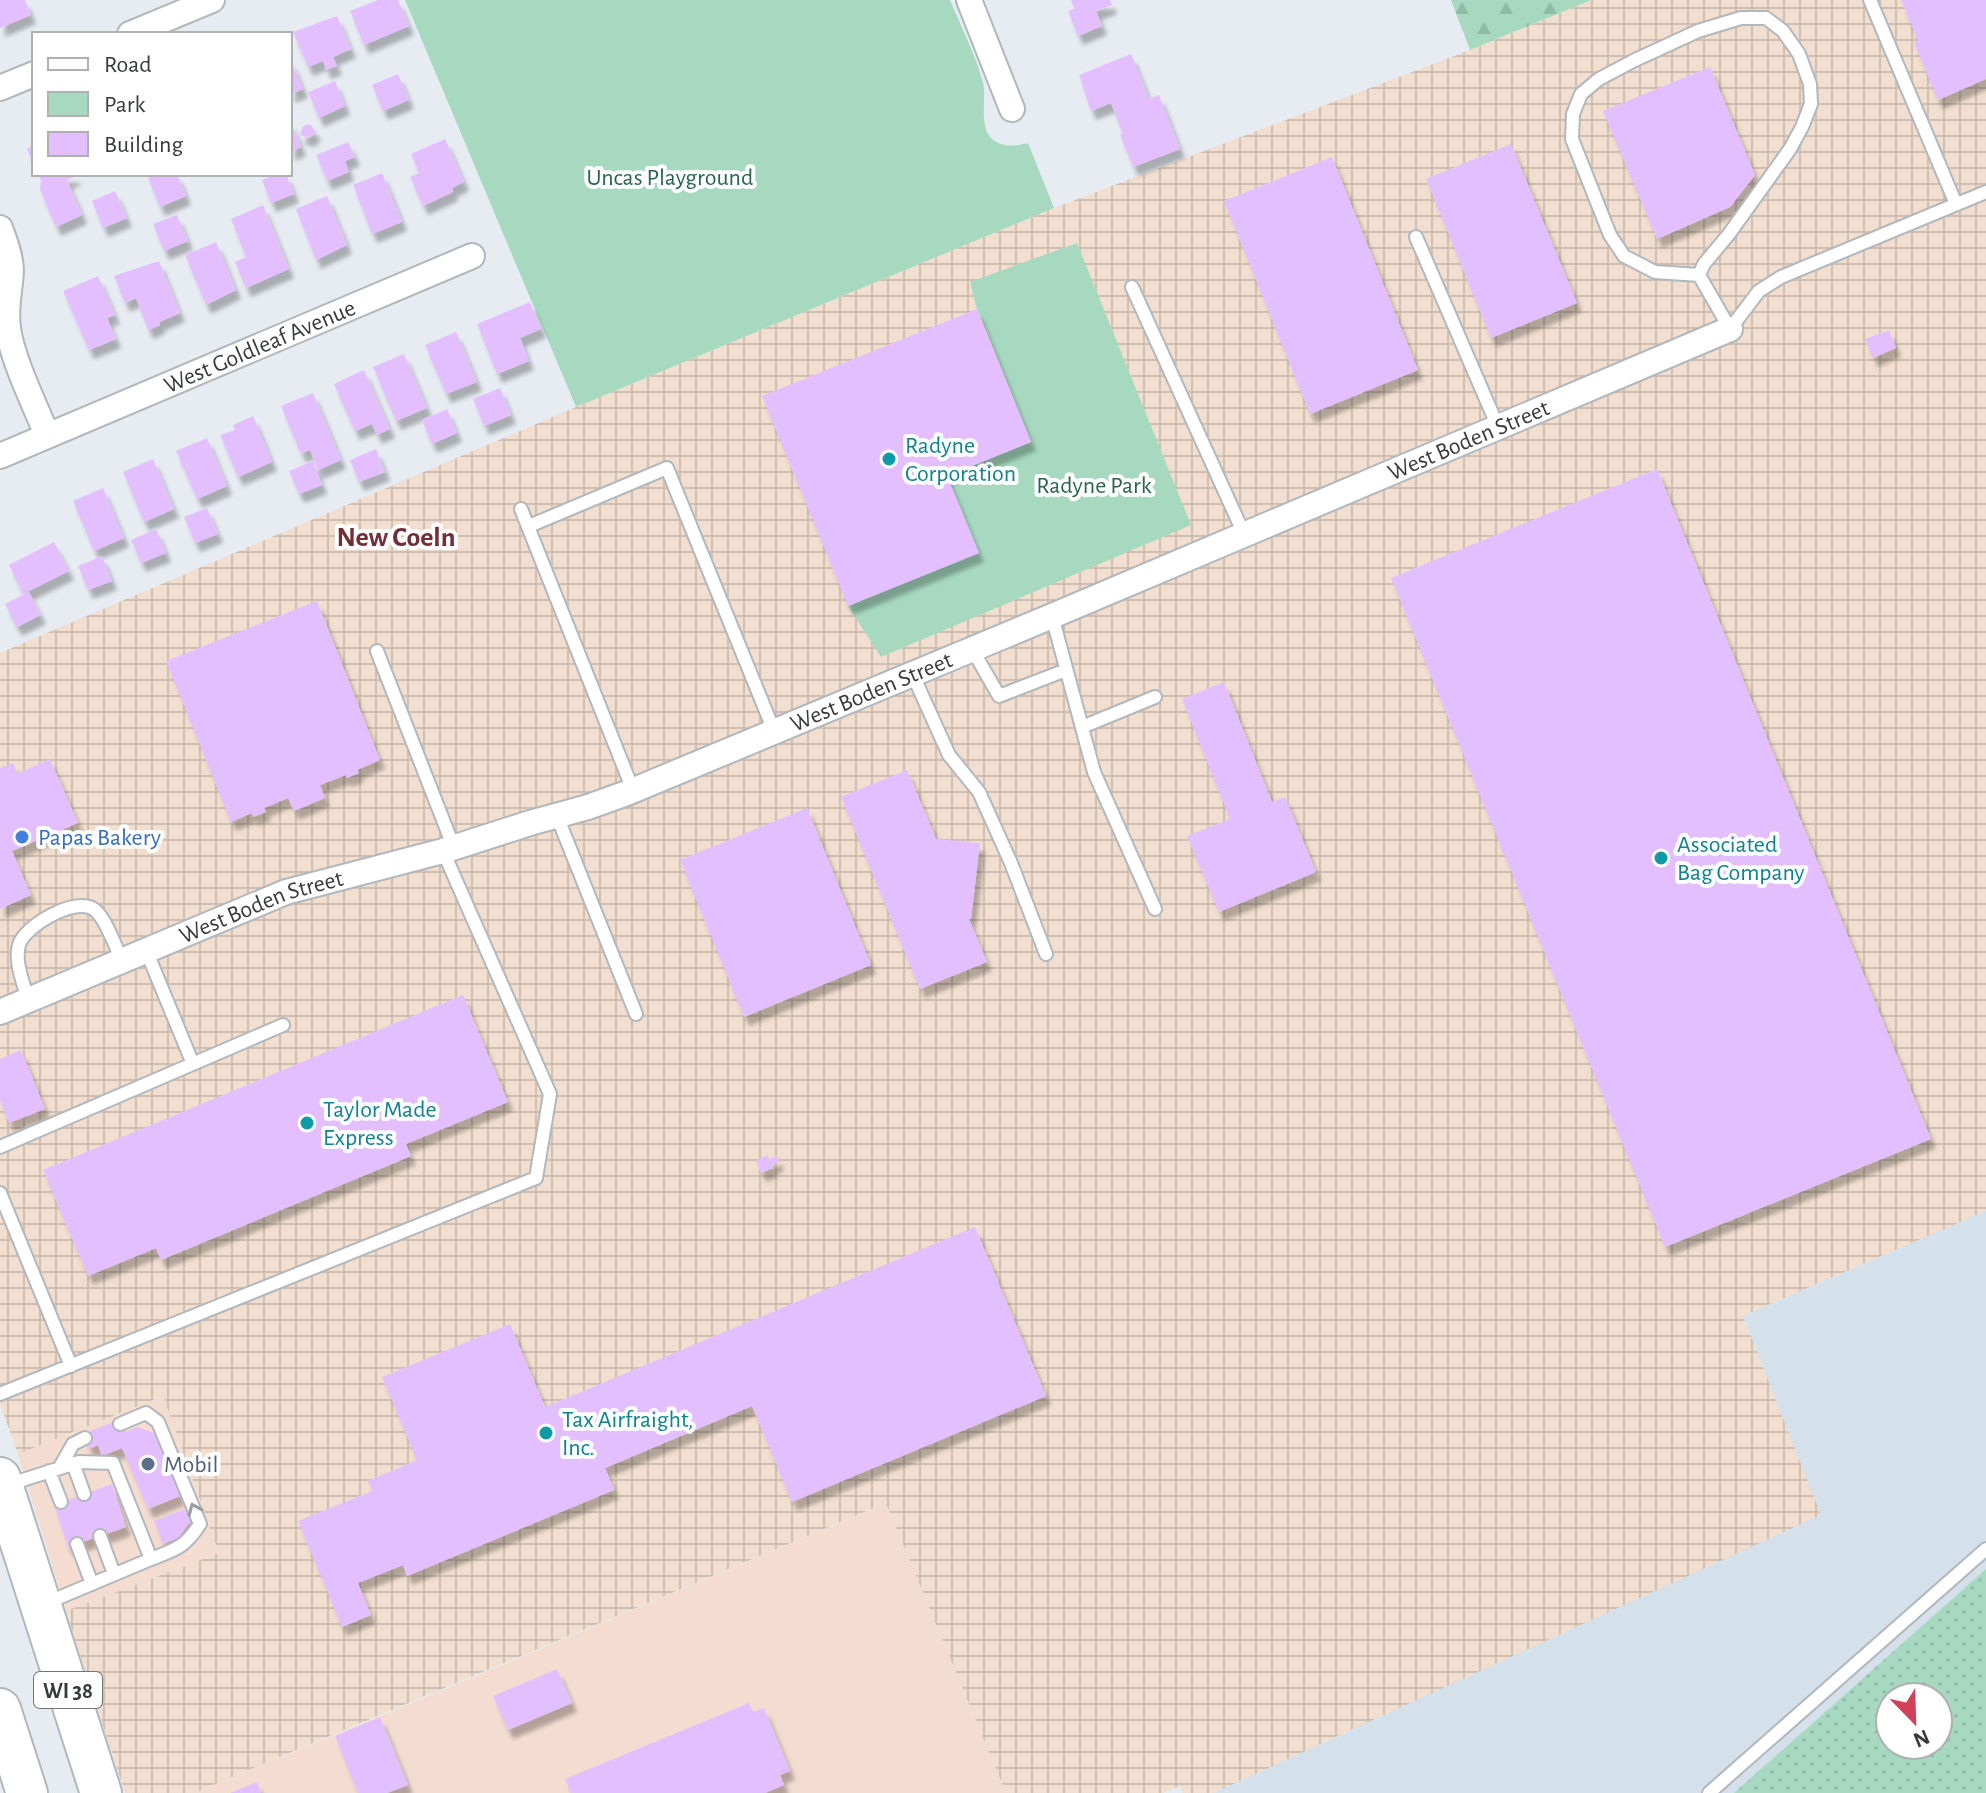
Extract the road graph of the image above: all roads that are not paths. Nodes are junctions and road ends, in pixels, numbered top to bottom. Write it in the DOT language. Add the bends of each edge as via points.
graph roads {
  1 [pos="212,0"];
  2 [pos="969,0"];
  3 [pos="1870,0"];
  4 [pos="135,32"];
  5 [pos="32,75"];
  6 [pos="0,88"];
  7 [pos="1012,109"];
  8 [pos="1986,192"];
  9 [pos="1956,204"];
  10 [pos="0,228"];
  11 [pos="1416,237"];
  12 [pos="472,256"];
  13 [pos="1699,275"];
  14 [pos="1132,287"];
  15 [pos="1730,329"];
  16 [pos="1498,427"];
  17 [pos="47,435"];
  18 [pos="0,456"];
  19 [pos="521,509"];
  20 [pos="529,526"];
  21 [pos="1244,534"];
  22 [pos="1052,616"];
  23 [pos="972,649"];
  24 [pos="377,651"];
  25 [pos="1066,670"];
  26 [pos="912,673"];
  27 [pos="1155,697"];
  28 [pos="1082,727"];
  29 [pos="774,731"];
  30 [pos="633,790"];
  31 [pos="557,816"];
  32 [pos="448,850"];
  33 [pos="1155,909"];
  34 [pos="146,950"];
  35 [pos="1046,954"];
  36 [pos="122,960"];
  37 [pos="28,1000"];
  38 [pos="0,1012"];
  39 [pos="636,1014"];
  40 [pos="283,1025"];
  41 [pos="193,1064"];
  42 [pos="0,1147"];
  43 [pos="0,1193"];
  44 [pos="71,1366"];
  45 [pos="0,1394"];
  46 [pos="120,1424"];
  47 [pos="85,1438"];
  48 [pos="73,1463"];
  49 [pos="55,1469"];
  50 [pos="1,1482"];
  51 [pos="84,1494"];
  52 [pos="61,1502"];
  53 [pos="100,1536"];
  54 [pos="77,1544"];
  55 [pos="1986,1549"];
  56 [pos="151,1559"];
  57 [pos="114,1574"];
  58 [pos="92,1584"];
  59 [pos="41,1606"];
  60 [pos="0,1709"];
  61 [pos="27,1793"];
  62 [pos="101,1793"];
  63 [pos="1709,1793"];
  1 -- 4 [label="street"];
  2 -- 7 [label="street"];
  3 -- 9 [label="lane"];
  5 -- 6 [label="street"];
  8 -- 9 [label="lane"];
  9 -- 15 [label="lane" via="1781,277 1759,291"];
  10 -- 17 [label="street" via="11,269 8,331"];
  11 -- 16 [label="lane"];
  12 -- 17 [label="street, West Goldleaf Avenue"];
  13 -- 13 [label="lane" via="1790,149 1811,104 1799,54 1766,18 1741,18 1698,31 1635,60 1581,94 1573,114 1572,139 1610,235 1624,256 1655,272"];
  13 -- 15 [label="lane"];
  14 -- 21 [label="lane"];
  15 -- 16 [label="street, West Boden Street"];
  16 -- 21 [label="street, West Boden Street"];
  17 -- 18 [label="street, West Goldleaf Avenue"];
  19 -- 20 [label="lane"];
  20 -- 29 [label="lane" via="667,468"];
  20 -- 30 [label="lane"];
  21 -- 22 [label="street, West Boden Street"];
  22 -- 23 [label="street, West Boden Street"];
  22 -- 25 [label="lane"];
  23 -- 25 [label="lane" via="999,696"];
  23 -- 26 [label="street, West Boden Street"];
  24 -- 32 [label="lane"];
  25 -- 28 [label="lane"];
  26 -- 29 [label="street, West Boden Street"];
  26 -- 35 [label="lane" via="949,755 979,792"];
  27 -- 28 [label="lane"];
  28 -- 33 [label="lane" via="1094,772"];
  29 -- 30 [label="street, West Boden Street"];
  30 -- 31 [label="street, West Boden Street"];
  31 -- 32 [label="street, West Boden Street"];
  31 -- 39 [label="lane"];
  32 -- 34 [label="street, West Boden Street" via="286,892"];
  32 -- 44 [label="lane" via="550,1094 536,1178"];
  34 -- 36 [label="street, West Boden Street"];
  34 -- 41 [label="lane"];
  36 -- 37 [label="street, West Boden Street"];
  36 -- 37 [label="lane" via="98,912 89,906 48,917 19,945"];
  37 -- 38 [label="street, West Boden Street"];
  40 -- 41 [label="lane"];
  41 -- 42 [label="lane"];
  43 -- 44 [label="lane"];
  44 -- 45 [label="lane"];
  56 -- 46 [label="lane, one-way" via="176,1550 200,1524 158,1422 146,1413"];
  47 -- 49 [label="lane" via="73,1444"];
  48 -- 49 [label="lane"];
  48 -- 51 [label="lane"];
  48 -- 56 [label="lane" via="113,1463"];
  49 -- 50 [label="lane"];
  49 -- 52 [label="lane"];
  50 -- 59 [label="main road, WI 38"];
  53 -- 57 [label="lane"];
  54 -- 58 [label="lane"];
  55 -- 63 [label="lane"];
  56 -- 57 [label="lane"];
  57 -- 58 [label="lane"];
  58 -- 59 [label="lane"];
  59 -- 62 [label="main road, WI 38"];
  60 -- 61 [label="main road, WI 38"];
}
